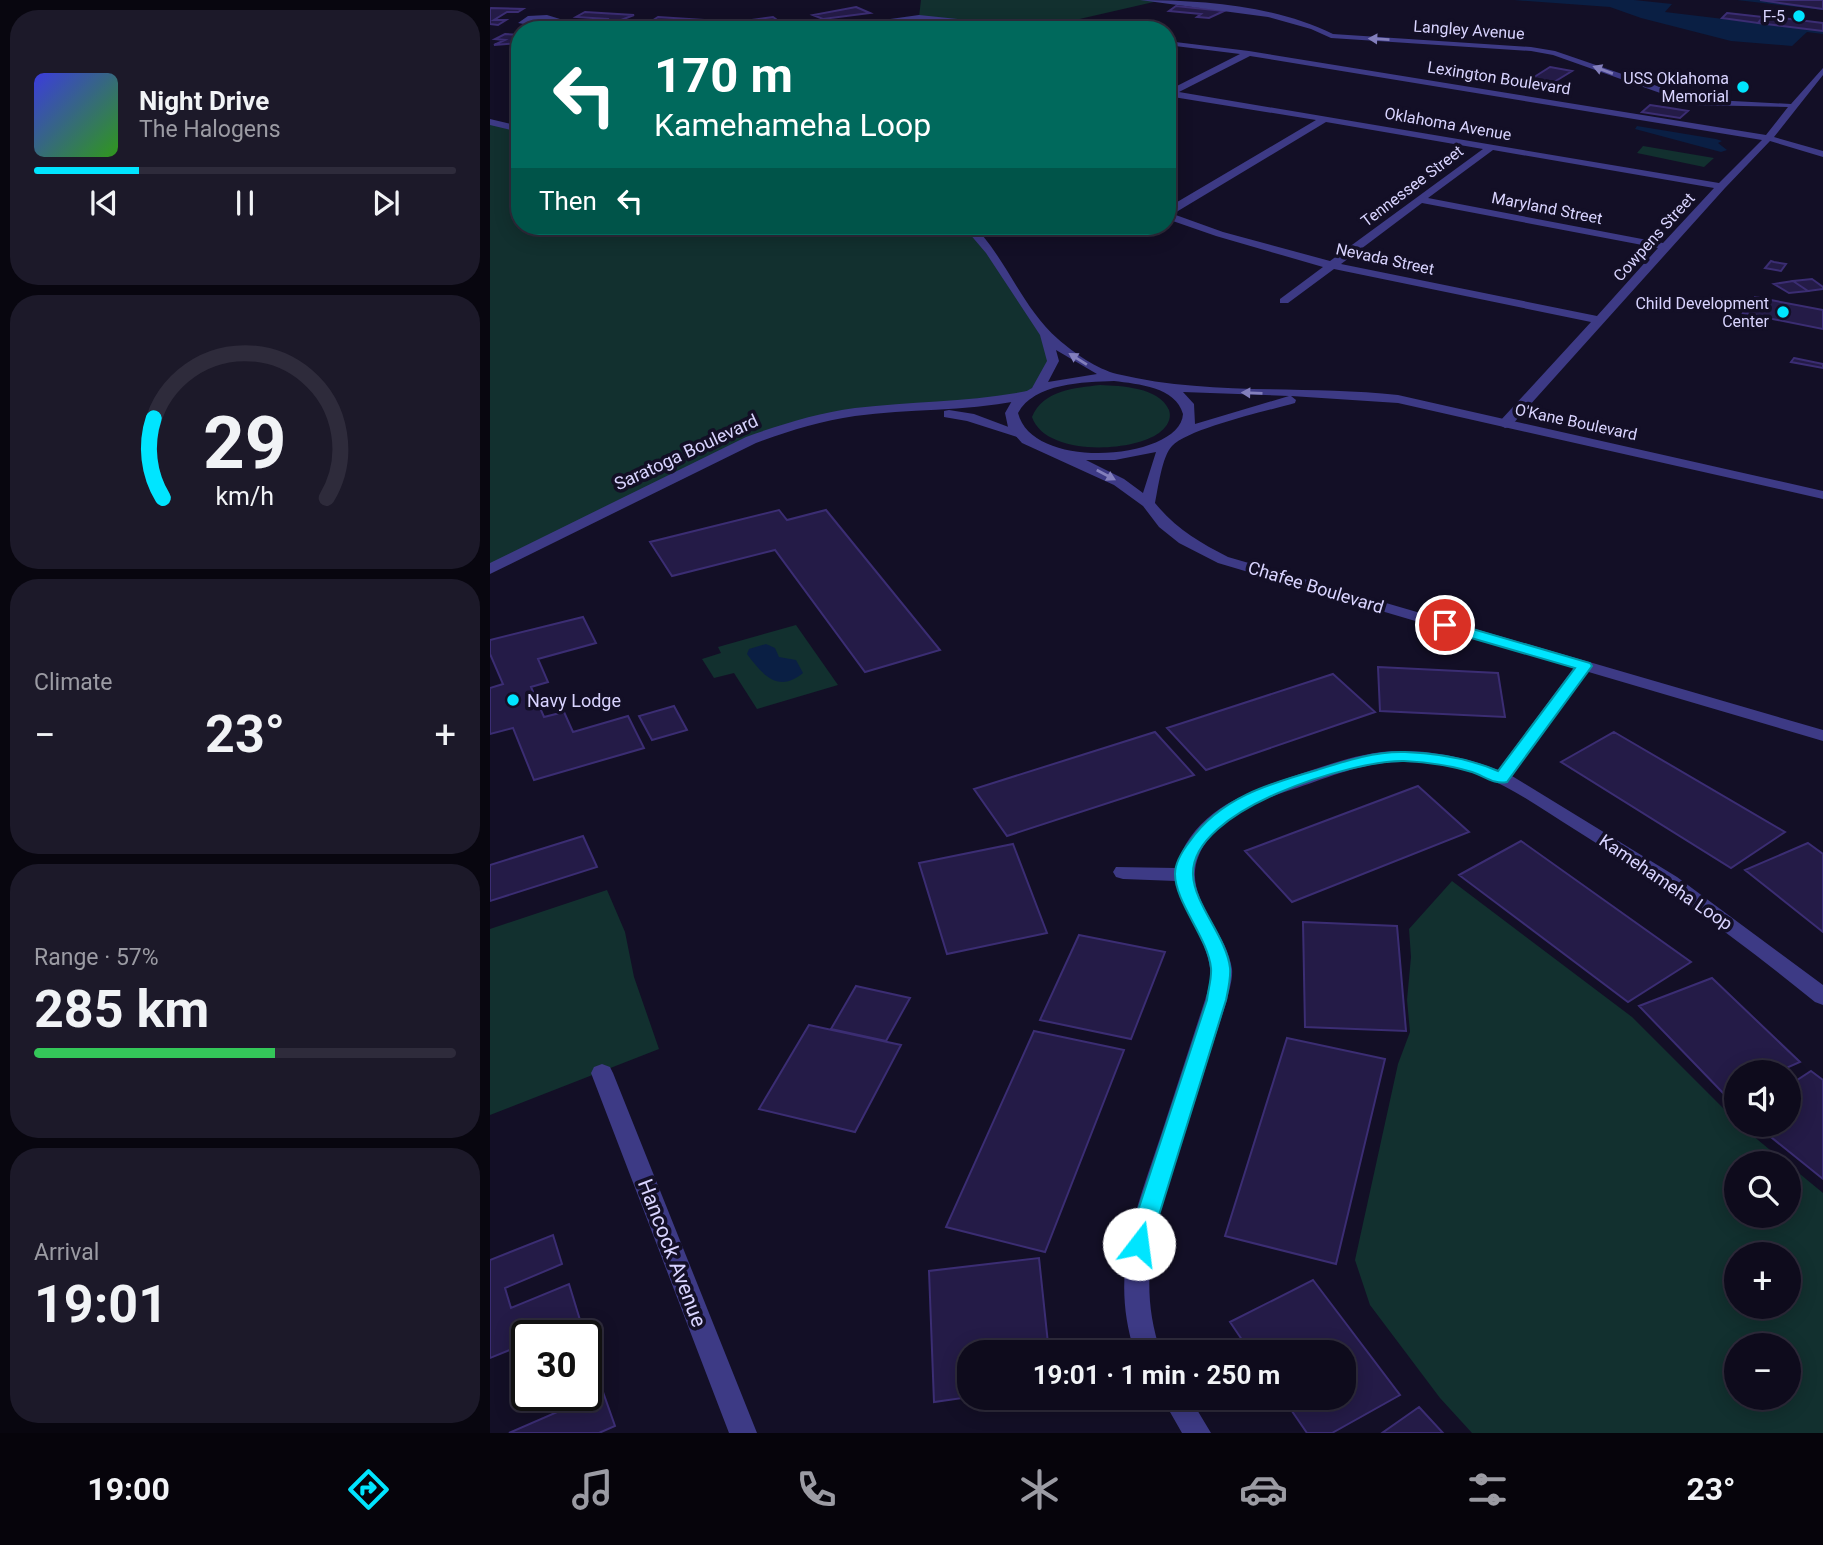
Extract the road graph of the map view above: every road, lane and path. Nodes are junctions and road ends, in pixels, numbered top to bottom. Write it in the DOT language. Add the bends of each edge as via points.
graph roads {
  1 [pos="1144,0"];
  2 [pos="918,7"];
  3 [pos="919,17"];
  4 [pos="887,21"];
  5 [pos="958,21"];
  6 [pos="1176,44"];
  7 [pos="1249,53"];
  8 [pos="1823,70"];
  9 [pos="1176,90"];
  10 [pos="1176,95"];
  11 [pos="1787,105"];
  12 [pos="1325,119"];
  13 [pos="490,122"];
  14 [pos="511,127"];
  15 [pos="1768,138"];
  16 [pos="1491,147"];
  17 [pos="1823,154"];
  18 [pos="1721,186"];
  19 [pos="1421,200"];
  20 [pos="1176,209"];
  21 [pos="1176,217"];
  22 [pos="977,235"];
  23 [pos="1668,247"];
  24 [pos="1334,264"];
  25 [pos="1284,301"];
  26 [pos="1600,320"];
  27 [pos="1046,334"];
  28 [pos="1114,377"];
  29 [pos="1166,388"];
  30 [pos="1032,392"];
  31 [pos="1321,394"];
  32 [pos="911,409"];
  33 [pos="1505,424"];
  34 [pos="1183,432"];
  35 [pos="1020,434"];
  36 [pos="1166,444"];
  37 [pos="1060,453"];
  38 [pos="1823,495"];
  39 [pos="1148,503"];
  40 [pos="490,569"];
  41 [pos="1584,666"];
  42 [pos="1823,736"];
  43 [pos="1501,778"];
  44 [pos="1123,872"];
  45 [pos="1184,875"];
  46 [pos="1823,997"];
  47 [pos="602,1073"];
  48 [pos="1143,1340"];
  49 [pos="1183,1410"];
  50 [pos="743,1433"];
  51 [pos="1197,1433"];
  11 -- 1 [label="street, Langley Avenue, one-way" via="1694,102 1531,48 1331,36 1258,14"];
  2 -- 3 [label="street"];
  3 -- 4 [label="street"];
  3 -- 5 [label="street"];
  6 -- 7 [label="street, Lexington Boulevard"];
  7 -- 9 [label="street"];
  7 -- 15 [label="street, Lexington Boulevard"];
  8 -- 15 [label="street, Cowpens Street"];
  10 -- 12 [label="street, Oklahoma Avenue"];
  12 -- 16 [label="street, Oklahoma Avenue"];
  12 -- 20 [label="street"];
  13 -- 14 [label="street"];
  15 -- 17 [label="street, Lexington Boulevard"];
  15 -- 18 [label="street, Cowpens Street"];
  16 -- 18 [label="street, Oklahoma Avenue"];
  16 -- 19 [label="street, Tennessee Street"];
  18 -- 23 [label="street, Cowpens Street"];
  19 -- 23 [label="street, Maryland Street"];
  19 -- 24 [label="street, Tennessee Street"];
  21 -- 24 [label="street, Nevada Street" via="1243,242"];
  22 -- 27 [label="street"];
  23 -- 26 [label="street, Cowpens Street"];
  24 -- 25 [label="street, Tennessee Street"];
  24 -- 26 [label="street, Nevada Street"];
  26 -- 33 [label="street, Cowpens Street"];
  28 -- 27 [label="street, one-way" via="1071,355"];
  27 -- 30 [label="street" via="1053,361"];
  28 -- 29 [label="street, O'Kane Boulevard"];
  28 -- 30 [label="street, Saratoga Boulevard" via="1060,382"];
  31 -- 29 [label="street, O'Kane Boulevard, one-way"];
  29 -- 34 [label="street" via="1190,409 1191,421"];
  30 -- 32 [label="street, Saratoga Boulevard" via="973,405"];
  30 -- 35 [label="street" via="1012,414"];
  31 -- 33 [label="street, O'Kane Boulevard" via="1398,399"];
  31 -- 34 [label="street, O'Kane Boulevard"];
  32 -- 35 [label="street, Saratoga Boulevard" via="969,417"];
  32 -- 40 [label="street, Saratoga Boulevard" via="817,419 751,440"];
  33 -- 38 [label="street, O'Kane Boulevard"];
  34 -- 36 [label="street, O'Kane Boulevard"];
  35 -- 37 [label="street, Saratoga Boulevard"];
  36 -- 37 [label="street" via="1116,456"];
  36 -- 39 [label="street"];
  37 -- 39 [label="street, Chafee Boulevard, one-way" via="1119,482"];
  39 -- 41 [label="street, Chafee Boulevard" via="1184,541 1223,559"];
  41 -- 42 [label="street, Chafee Boulevard"];
  41 -- 43 [label="street"];
  43 -- 45 [label="street, Kamehameha Loop" via="1476,768 1403,756 1363,761 1289,783 1220,816 1189,855"];
  43 -- 46 [label="street, Kamehameha Loop" via="1636,858"];
  44 -- 45 [label="street"];
  45 -- 48 [label="street" via="1221,969 1216,1000 1142,1229 1134,1292"];
  47 -- 50 [label="street, Hancock Avenue"];
  49 -- 51 [label="street"];
}
